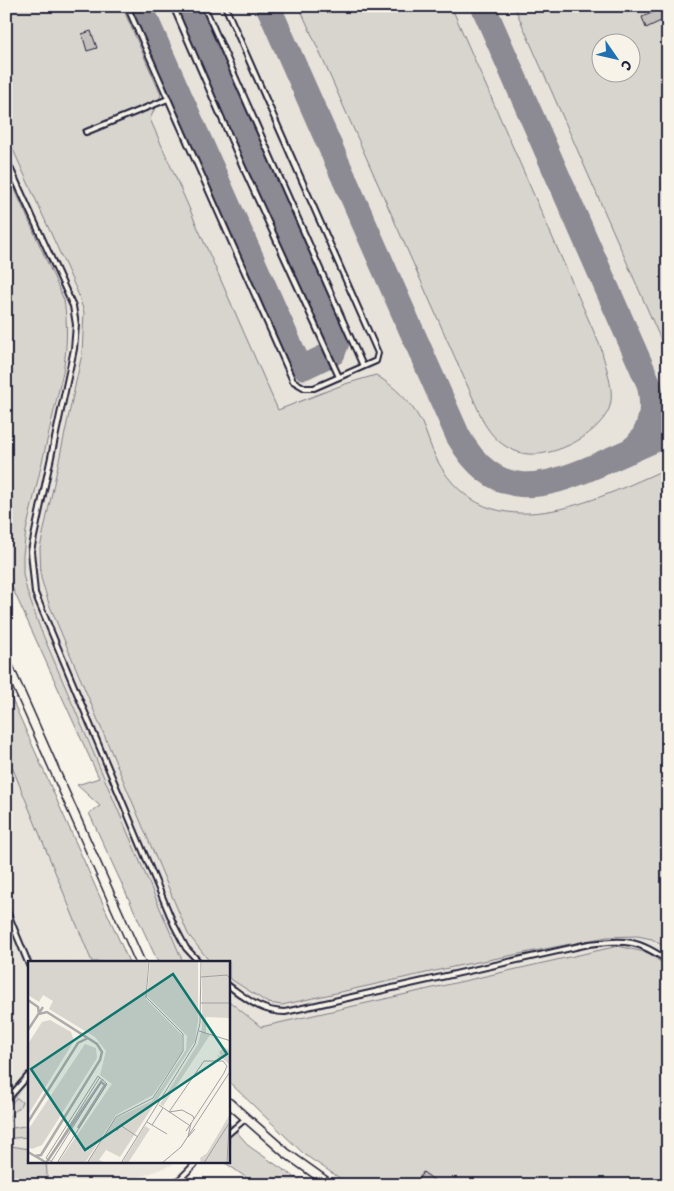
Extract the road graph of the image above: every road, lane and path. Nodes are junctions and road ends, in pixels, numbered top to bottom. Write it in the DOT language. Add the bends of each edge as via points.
graph roads {
  1 [pos="127,6"];
  2 [pos="173,6"];
  3 [pos="204,6"];
  4 [pos="225,6"];
  5 [pos="168,99"];
  6 [pos="86,132"];
  7 [pos="6,159"];
  8 [pos="6,295"];
  9 [pos="6,300"];
  10 [pos="363,366"];
  11 [pos="339,377"];
  12 [pos="6,661"];
  13 [pos="6,909"];
  14 [pos="140,961"];
  15 [pos="198,961"];
  16 [pos="668,961"];
  17 [pos="28,963"];
  18 [pos="230,987"];
  19 [pos="28,1076"];
  20 [pos="6,1101"];
  21 [pos="230,1104"];
  22 [pos="245,1119"];
  23 [pos="230,1132"];
  24 [pos="195,1164"];
  25 [pos="171,1185"];
  26 [pos="331,1185"];
  1 -- 5 [label="lane"];
  2 -- 11 [label="lane"];
  3 -- 10 [label="lane"];
  4 -- 10 [label="lane" via="378,353 376,361"];
  5 -- 6 [label="lane"];
  5 -- 11 [label="lane" via="294,382 305,388 314,388"];
  7 -- 15 [label="lane" via="73,306 76,325 66,392 31,551 35,593 174,925 186,948"];
  8 -- 9 [label="lane"];
  10 -- 11 [label="lane"];
  12 -- 14 [label="street"];
  13 -- 17 [label="lane"];
  16 -- 18 [label="lane" via="641,944 616,941 589,944 285,1012 262,1009"];
  19 -- 20 [label="lane"];
  21 -- 22 [label="street"];
  22 -- 23 [label="lane"];
  22 -- 26 [label="street"];
  24 -- 25 [label="lane"];
}
